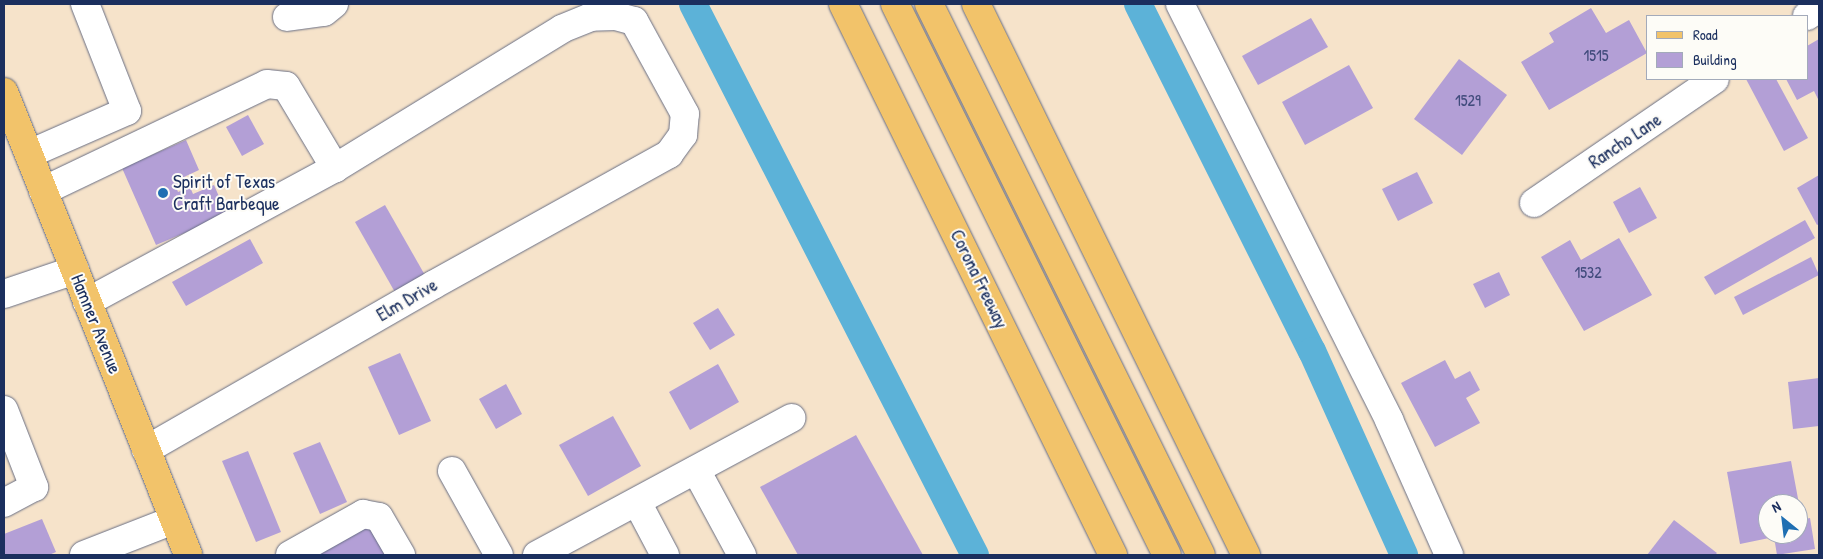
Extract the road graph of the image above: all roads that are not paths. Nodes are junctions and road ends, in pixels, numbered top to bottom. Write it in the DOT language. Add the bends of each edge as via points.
graph roads {
  1 [pos="85,4"];
  2 [pos="334,4"];
  3 [pos="843,4"];
  4 [pos="896,4"];
  5 [pos="929,4"];
  6 [pos="976,4"];
  7 [pos="1180,4"];
  8 [pos="1819,8"];
  9 [pos="1808,15"];
  10 [pos="287,16"];
  11 [pos="1714,80"];
  12 [pos="4,92"];
  13 [pos="18,144"];
  14 [pos="336,168"];
  15 [pos="44,191"];
  16 [pos="1534,203"];
  17 [pos="75,270"];
  18 [pos="4,294"];
  19 [pos="87,302"];
  20 [pos="4,410"];
  21 [pos="791,418"];
  22 [pos="146,450"];
  23 [pos="696,470"];
  24 [pos="452,471"];
  25 [pos="637,502"];
  26 [pos="4,504"];
  27 [pos="174,520"];
  28 [pos="84,555"];
  29 [pos="188,555"];
  30 [pos="290,555"];
  31 [pos="401,555"];
  32 [pos="499,555"];
  33 [pos="537,555"];
  34 [pos="665,555"];
  35 [pos="742,555"];
  36 [pos="1113,555"];
  37 [pos="1167,555"];
  38 [pos="1201,555"];
  39 [pos="1246,555"];
  40 [pos="1449,555"];
  1 -- 13 [label="street" via="127,111"];
  2 -- 10 [label="street" via="324,12"];
  3 -- 36 [label="main road, Corona Freeway"];
  4 -- 37 [label="main road"];
  5 -- 38 [label="main road"];
  6 -- 39 [label="main road"];
  7 -- 40 [label="street" via="1389,420"];
  8 -- 9 [label="street"];
  11 -- 16 [label="street, Rancho Lane"];
  12 -- 13 [label="main road, Hamner Avenue"];
  13 -- 15 [label="main road, Hamner Avenue"];
  14 -- 15 [label="street" via="286,86 267,84"];
  14 -- 19 [label="street"];
  14 -- 22 [label="street, Elm Drive" via="562,29 599,16 634,21 666,74 685,114 683,135 670,154 433,285"];
  15 -- 17 [label="main road, Hamner Avenue"];
  17 -- 18 [label="street"];
  17 -- 19 [label="main road, Hamner Avenue"];
  19 -- 22 [label="main road, Hamner Avenue"];
  20 -- 26 [label="street" via="34,487"];
  21 -- 23 [label="street"];
  22 -- 27 [label="main road, Hamner Avenue"];
  23 -- 25 [label="street"];
  23 -- 35 [label="street"];
  24 -- 32 [label="street"];
  25 -- 33 [label="street"];
  25 -- 34 [label="street"];
  27 -- 28 [label="street"];
  27 -- 29 [label="main road, Hamner Avenue"];
  30 -- 31 [label="street" via="363,514 379,517"];
}
